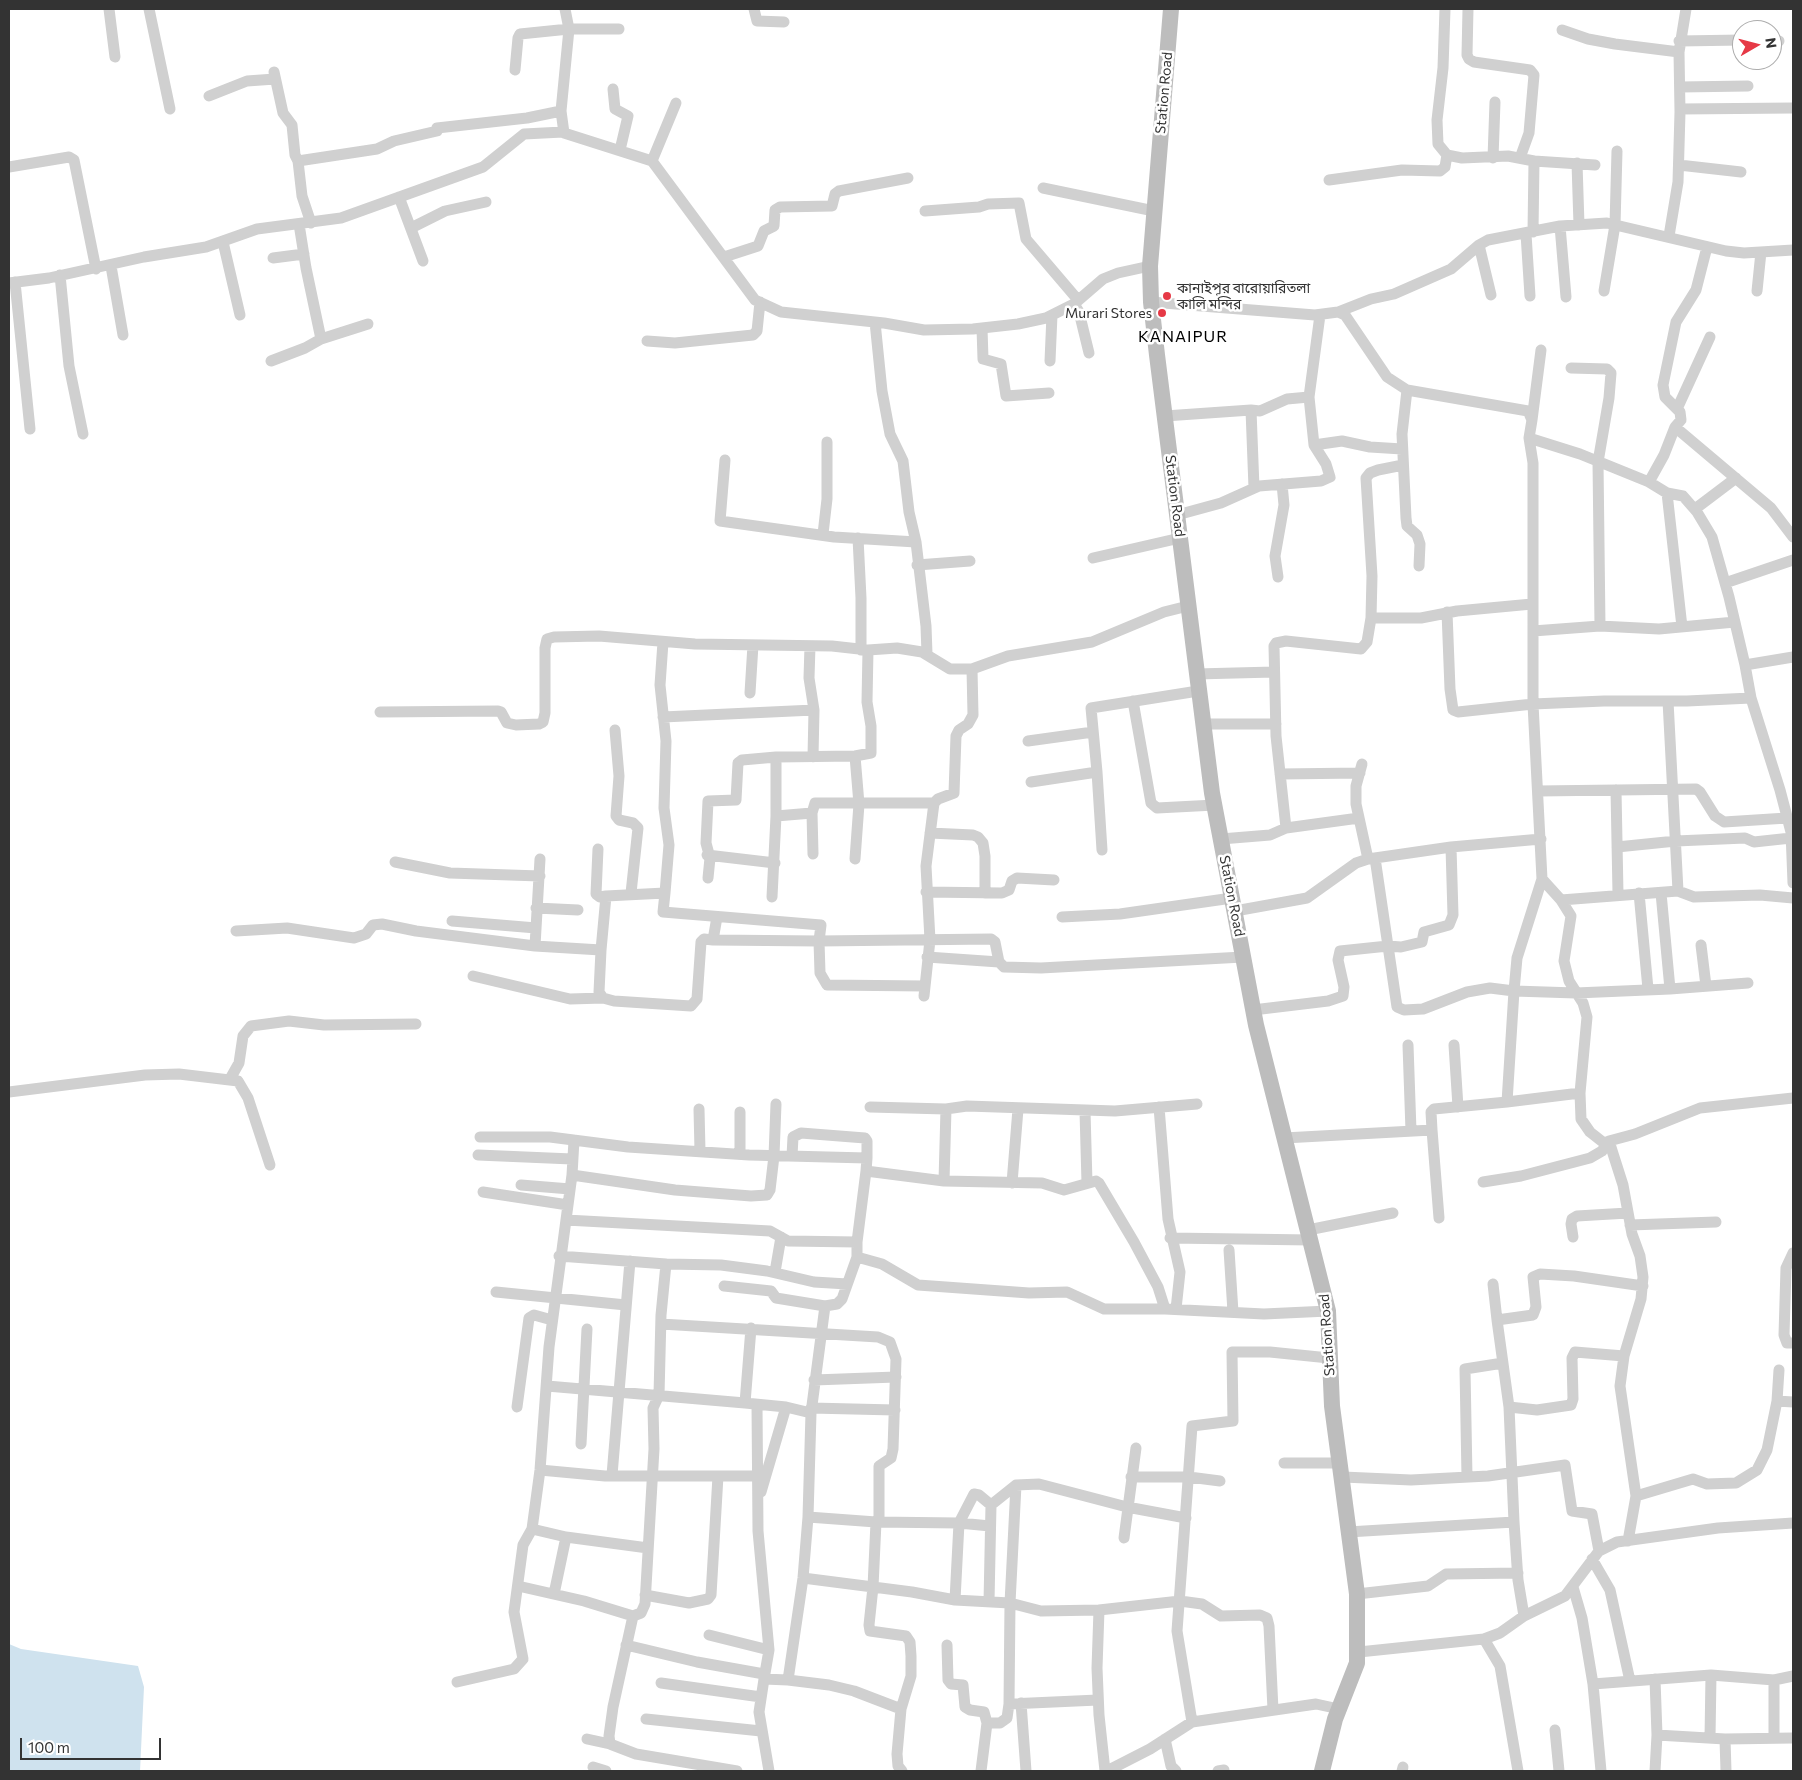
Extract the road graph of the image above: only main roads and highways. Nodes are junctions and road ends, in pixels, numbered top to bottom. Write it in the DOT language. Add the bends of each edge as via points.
graph roads {
  1 [pos="1171,9"];
  2 [pos="1322,1771"];
  1 -- 2 [label="main road, Station Road" via="1150,266 1151,302 1215,805 1253,1010 1328,1311 1332,1406 1357,1594 1359,1652"];
}
